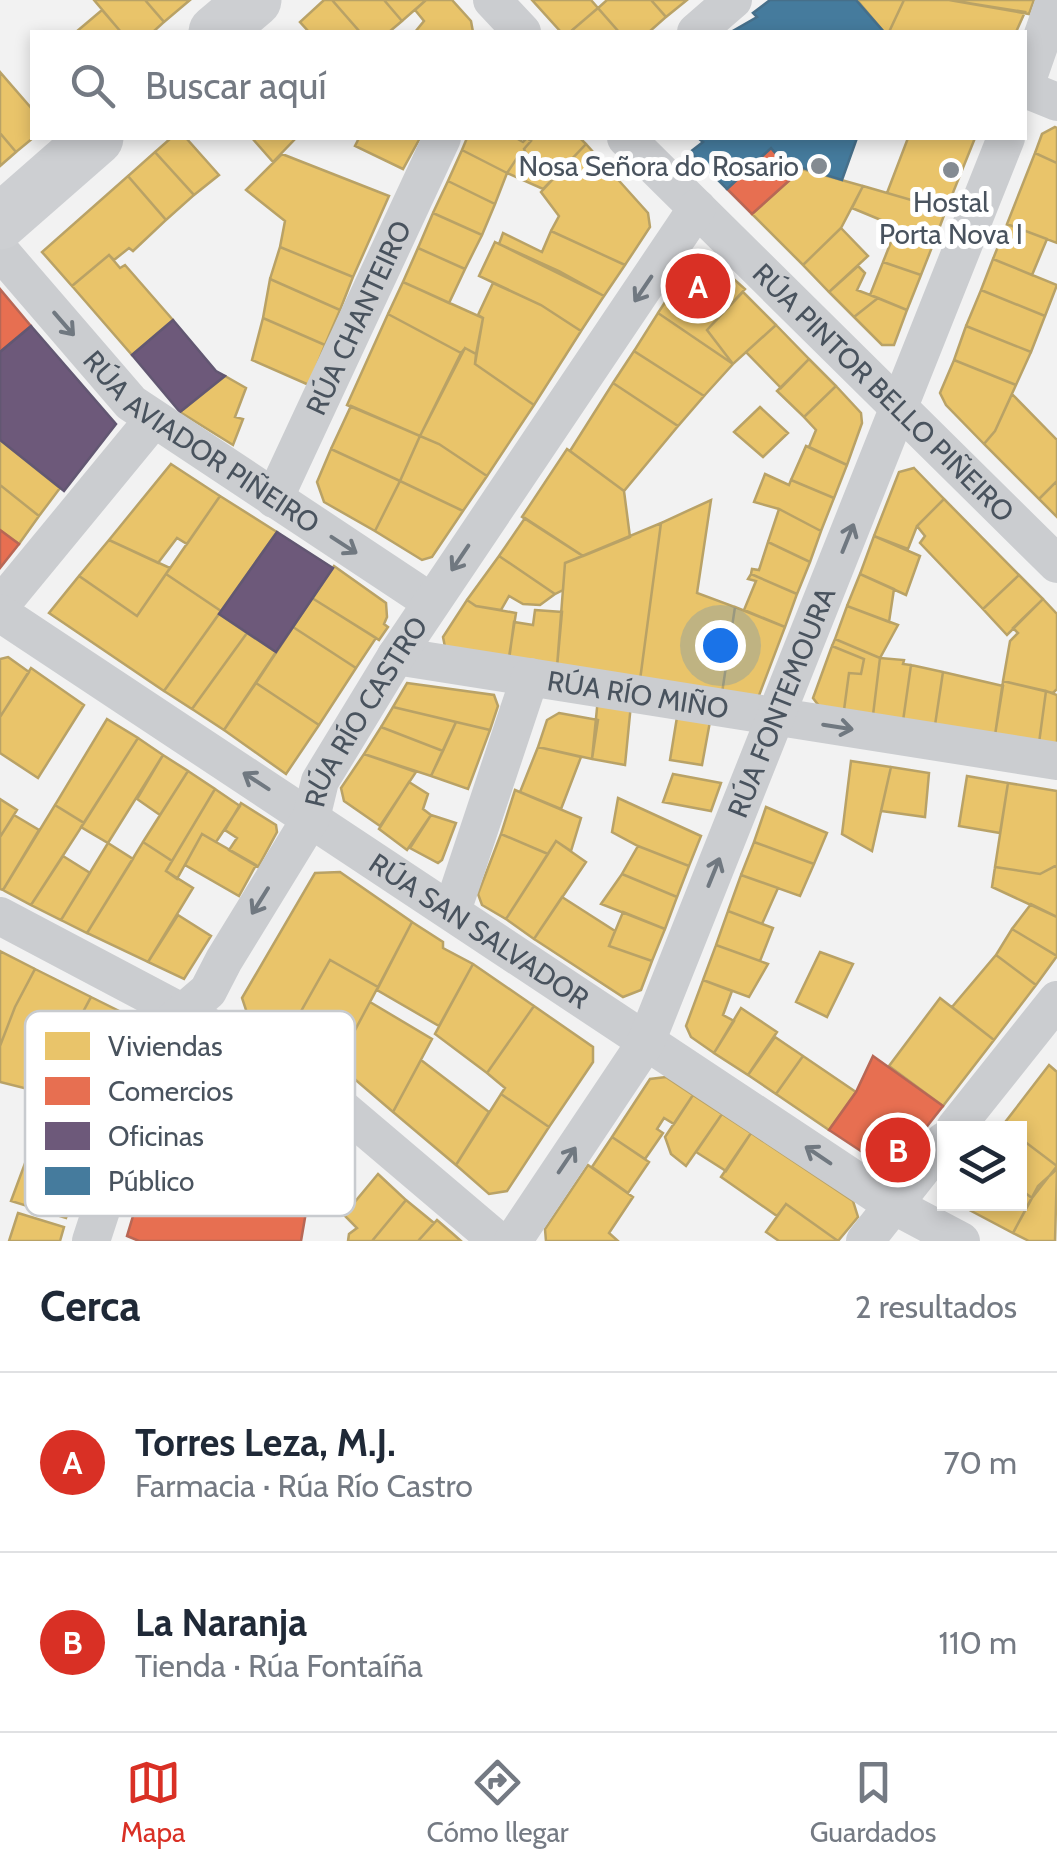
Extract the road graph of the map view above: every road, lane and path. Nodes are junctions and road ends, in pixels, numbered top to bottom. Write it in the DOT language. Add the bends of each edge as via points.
graph roads {
  1 [pos="254,0"];
  2 [pos="733,0"];
  3 [pos="1056,0"];
  4 [pos="218,30"];
  5 [pos="698,30"];
  6 [pos="1027,83"];
  7 [pos="1027,90"];
  8 [pos="1057,102"];
  9 [pos="94,140"];
  10 [pos="441,140"];
  11 [pos="628,140"];
  12 [pos="1005,140"];
  13 [pos="697,208"];
  14 [pos="0,222"];
  15 [pos="0,250"];
  16 [pos="900,408"];
  17 [pos="153,420"];
  18 [pos="274,499"];
  19 [pos="1057,564"];
  20 [pos="431,602"];
  21 [pos="0,610"];
  22 [pos="396,656"];
  23 [pos="530,677"];
  24 [pos="776,717"];
  25 [pos="1057,762"];
  26 [pos="311,818"];
  27 [pos="452,910"];
  28 [pos="0,916"];
  29 [pos="1057,1000"];
  30 [pos="176,1011"];
  31 [pos="185,1011"];
  32 [pos="646,1042"];
  33 [pos="355,1120"];
  34 [pos="961,1121"];
  35 [pos="937,1150"];
  36 [pos="893,1205"];
  37 [pos="99,1216"];
  38 [pos="91,1241"];
  39 [pos="498,1241"];
  40 [pos="513,1241"];
  41 [pos="864,1241"];
  42 [pos="961,1241"];
  1 -- 4 [label="main road"];
  2 -- 5 [label="street"];
  3 -- 6 [label="street"];
  7 -- 8 [label="street"];
  9 -- 14 [label="main road"];
  10 -- 18 [label="street, RÚA CHANTEIRO"];
  11 -- 13 [label="street, RÚA PINTOR BELLO PIÑEIRO"];
  12 -- 16 [label="street, RÚA FONTEMOURA"];
  13 -- 16 [label="street, RÚA PINTOR BELLO PIÑEIRO"];
  13 -- 20 [label="street, RÚA RÍO CASTRO, one-way"];
  15 -- 17 [label="street, RÚA AVIADOR PIÑEIRO, one-way" via="130,403"];
  16 -- 19 [label="street, RÚA PINTOR BELLO PIÑEIRO"];
  24 -- 16 [label="street, RÚA FONTEMOURA, one-way"];
  17 -- 18 [label="street, RÚA AVIADOR PIÑEIRO"];
  17 -- 21 [label="street"];
  18 -- 20 [label="street, RÚA AVIADOR PIÑEIRO, one-way"];
  20 -- 22 [label="street, RÚA RÍO CASTRO"];
  26 -- 21 [label="street, RÚA SAN SALVADOR, one-way"];
  22 -- 23 [label="street, RÚA RÍO MIÑO"];
  22 -- 26 [label="street, RÚA RÍO CASTRO" via="320,781"];
  23 -- 24 [label="street, RÚA RÍO MIÑO"];
  23 -- 27 [label="street"];
  24 -- 25 [label="street, RÚA RÍO MIÑO, one-way"];
  32 -- 24 [label="street, RÚA FONTEMOURA, one-way"];
  26 -- 27 [label="street, RÚA SAN SALVADOR"];
  26 -- 31 [label="street, RÚA RÍO CASTRO, one-way" via="208,991"];
  27 -- 32 [label="street, RÚA SAN SALVADOR"];
  28 -- 30 [label="street"];
  29 -- 34 [label="street"];
  36 -- 32 [label="street, RÚA SAN SALVADOR, one-way"];
  40 -- 32 [label="street, RÚA FONTEMOURA, one-way"];
  33 -- 39 [label="street"];
  35 -- 36 [label="street"];
  36 -- 41 [label="street"];
  36 -- 42 [label="street, RÚA SAN SALVADOR"];
  37 -- 38 [label="street, RÚA RÍO CASTRO"];
}
